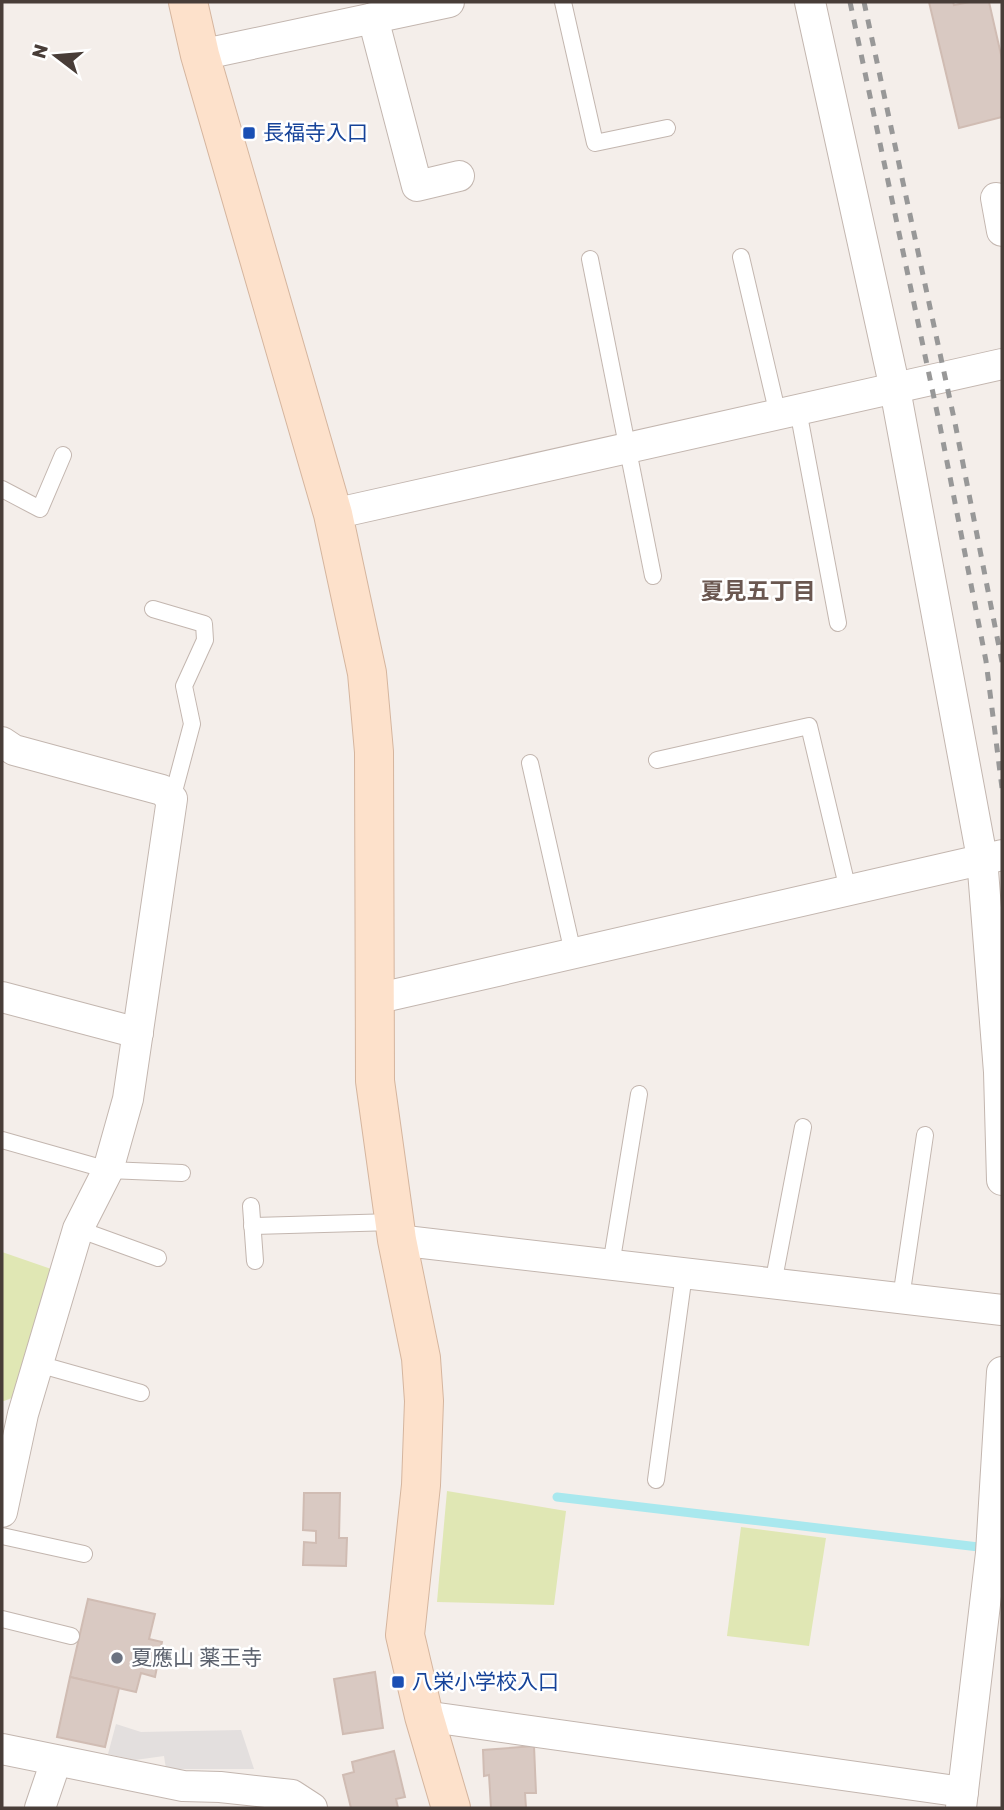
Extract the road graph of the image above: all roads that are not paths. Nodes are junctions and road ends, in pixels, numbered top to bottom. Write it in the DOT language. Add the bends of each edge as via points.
graph roads {
  1 [pos="188,2"];
  2 [pos="449,2"];
  3 [pos="563,2"];
  4 [pos="810,2"];
  5 [pos="371,10"];
  6 [pos="200,55"];
  7 [pos="667,128"];
  8 [pos="459,176"];
  9 [pos="996,198"];
  10 [pos="1002,231"];
  11 [pos="741,257"];
  12 [pos="590,259"];
  13 [pos="1002,364"];
  14 [pos="895,388"];
  15 [pos="788,413"];
  16 [pos="628,448"];
  17 [pos="63,454"];
  18 [pos="2,489"];
  19 [pos="333,514"];
  20 [pos="653,576"];
  21 [pos="153,609"];
  22 [pos="838,623"];
  23 [pos="2,742"];
  24 [pos="657,760"];
  25 [pos="530,763"];
  26 [pos="172,799"];
  27 [pos="992,857"];
  28 [pos="848,890"];
  29 [pos="573,953"];
  30 [pos="2,997"];
  31 [pos="375,999"];
  32 [pos="138,1033"];
  33 [pos="639,1094"];
  34 [pos="803,1127"];
  35 [pos="925,1135"];
  36 [pos="2,1140"];
  37 [pos="108,1170"];
  38 [pos="182,1173"];
  39 [pos="1002,1180"];
  40 [pos="251,1206"];
  41 [pos="252,1226"];
  42 [pos="78,1229"];
  43 [pos="396,1231"];
  44 [pos="158,1258"];
  45 [pos="255,1261"];
  46 [pos="611,1265"];
  47 [pos="684,1274"];
  48 [pos="774,1284"];
  49 [pos="901,1298"];
  50 [pos="1002,1310"];
  51 [pos="38,1364"];
  52 [pos="1002,1372"];
  53 [pos="141,1393"];
  54 [pos="13,1411"];
  55 [pos="656,1480"];
  56 [pos="2,1512"];
  57 [pos="2,1536"];
  58 [pos="84,1554"];
  59 [pos="2,1619"];
  60 [pos="71,1636"];
  61 [pos="424,1716"];
  62 [pos="2,1749"];
  63 [pos="56,1761"];
  64 [pos="962,1800"];
  65 [pos="40,1808"];
  66 [pos="312,1808"];
  67 [pos="451,1808"];
  1 -- 6 [label="street"];
  2 -- 5 [label="street"];
  3 -- 7 [label="lane" via="595,143"];
  4 -- 14 [label="street"];
  5 -- 6 [label="street"];
  5 -- 8 [label="street" via="417,186"];
  6 -- 19 [label="street"];
  9 -- 10 [label="street"];
  11 -- 15 [label="lane"];
  12 -- 16 [label="lane"];
  13 -- 14 [label="street"];
  14 -- 15 [label="street"];
  14 -- 27 [label="street"];
  15 -- 16 [label="street"];
  15 -- 22 [label="lane"];
  16 -- 19 [label="street"];
  16 -- 20 [label="lane"];
  17 -- 18 [label="lane" via="40,509"];
  19 -- 31 [label="street" via="371,709"];
  21 -- 26 [label="lane" via="204,624 205,640 184,686 191,723"];
  23 -- 26 [label="street" via="14,750 162,790"];
  24 -- 28 [label="lane" via="809,726"];
  25 -- 29 [label="lane"];
  26 -- 32 [label="street"];
  27 -- 28 [label="street"];
  27 -- 39 [label="street"];
  28 -- 29 [label="street"];
  29 -- 31 [label="street"];
  30 -- 32 [label="street"];
  31 -- 43 [label="street" via="375,1080"];
  32 -- 37 [label="street" via="128,1099"];
  33 -- 46 [label="lane"];
  34 -- 48 [label="lane"];
  35 -- 49 [label="lane"];
  36 -- 37 [label="lane"];
  37 -- 38 [label="lane"];
  37 -- 42 [label="street"];
  40 -- 41 [label="lane"];
  41 -- 43 [label="lane"];
  41 -- 45 [label="lane"];
  42 -- 44 [label="lane"];
  42 -- 51 [label="street"];
  43 -- 46 [label="street"];
  43 -- 61 [label="street" via="421,1358 424,1401 421,1485 405,1635"];
  46 -- 47 [label="street"];
  47 -- 48 [label="street"];
  47 -- 55 [label="lane"];
  48 -- 49 [label="street"];
  49 -- 50 [label="street"];
  51 -- 53 [label="lane"];
  51 -- 54 [label="street"];
  52 -- 64 [label="street" via="991,1553"];
  54 -- 56 [label="street"];
  57 -- 58 [label="lane"];
  59 -- 60 [label="lane"];
  61 -- 64 [label="street"];
  61 -- 67 [label="street"];
  62 -- 63 [label="street"];
  63 -- 65 [label="street"];
  63 -- 66 [label="street" via="183,1786 292,1795"];
}
